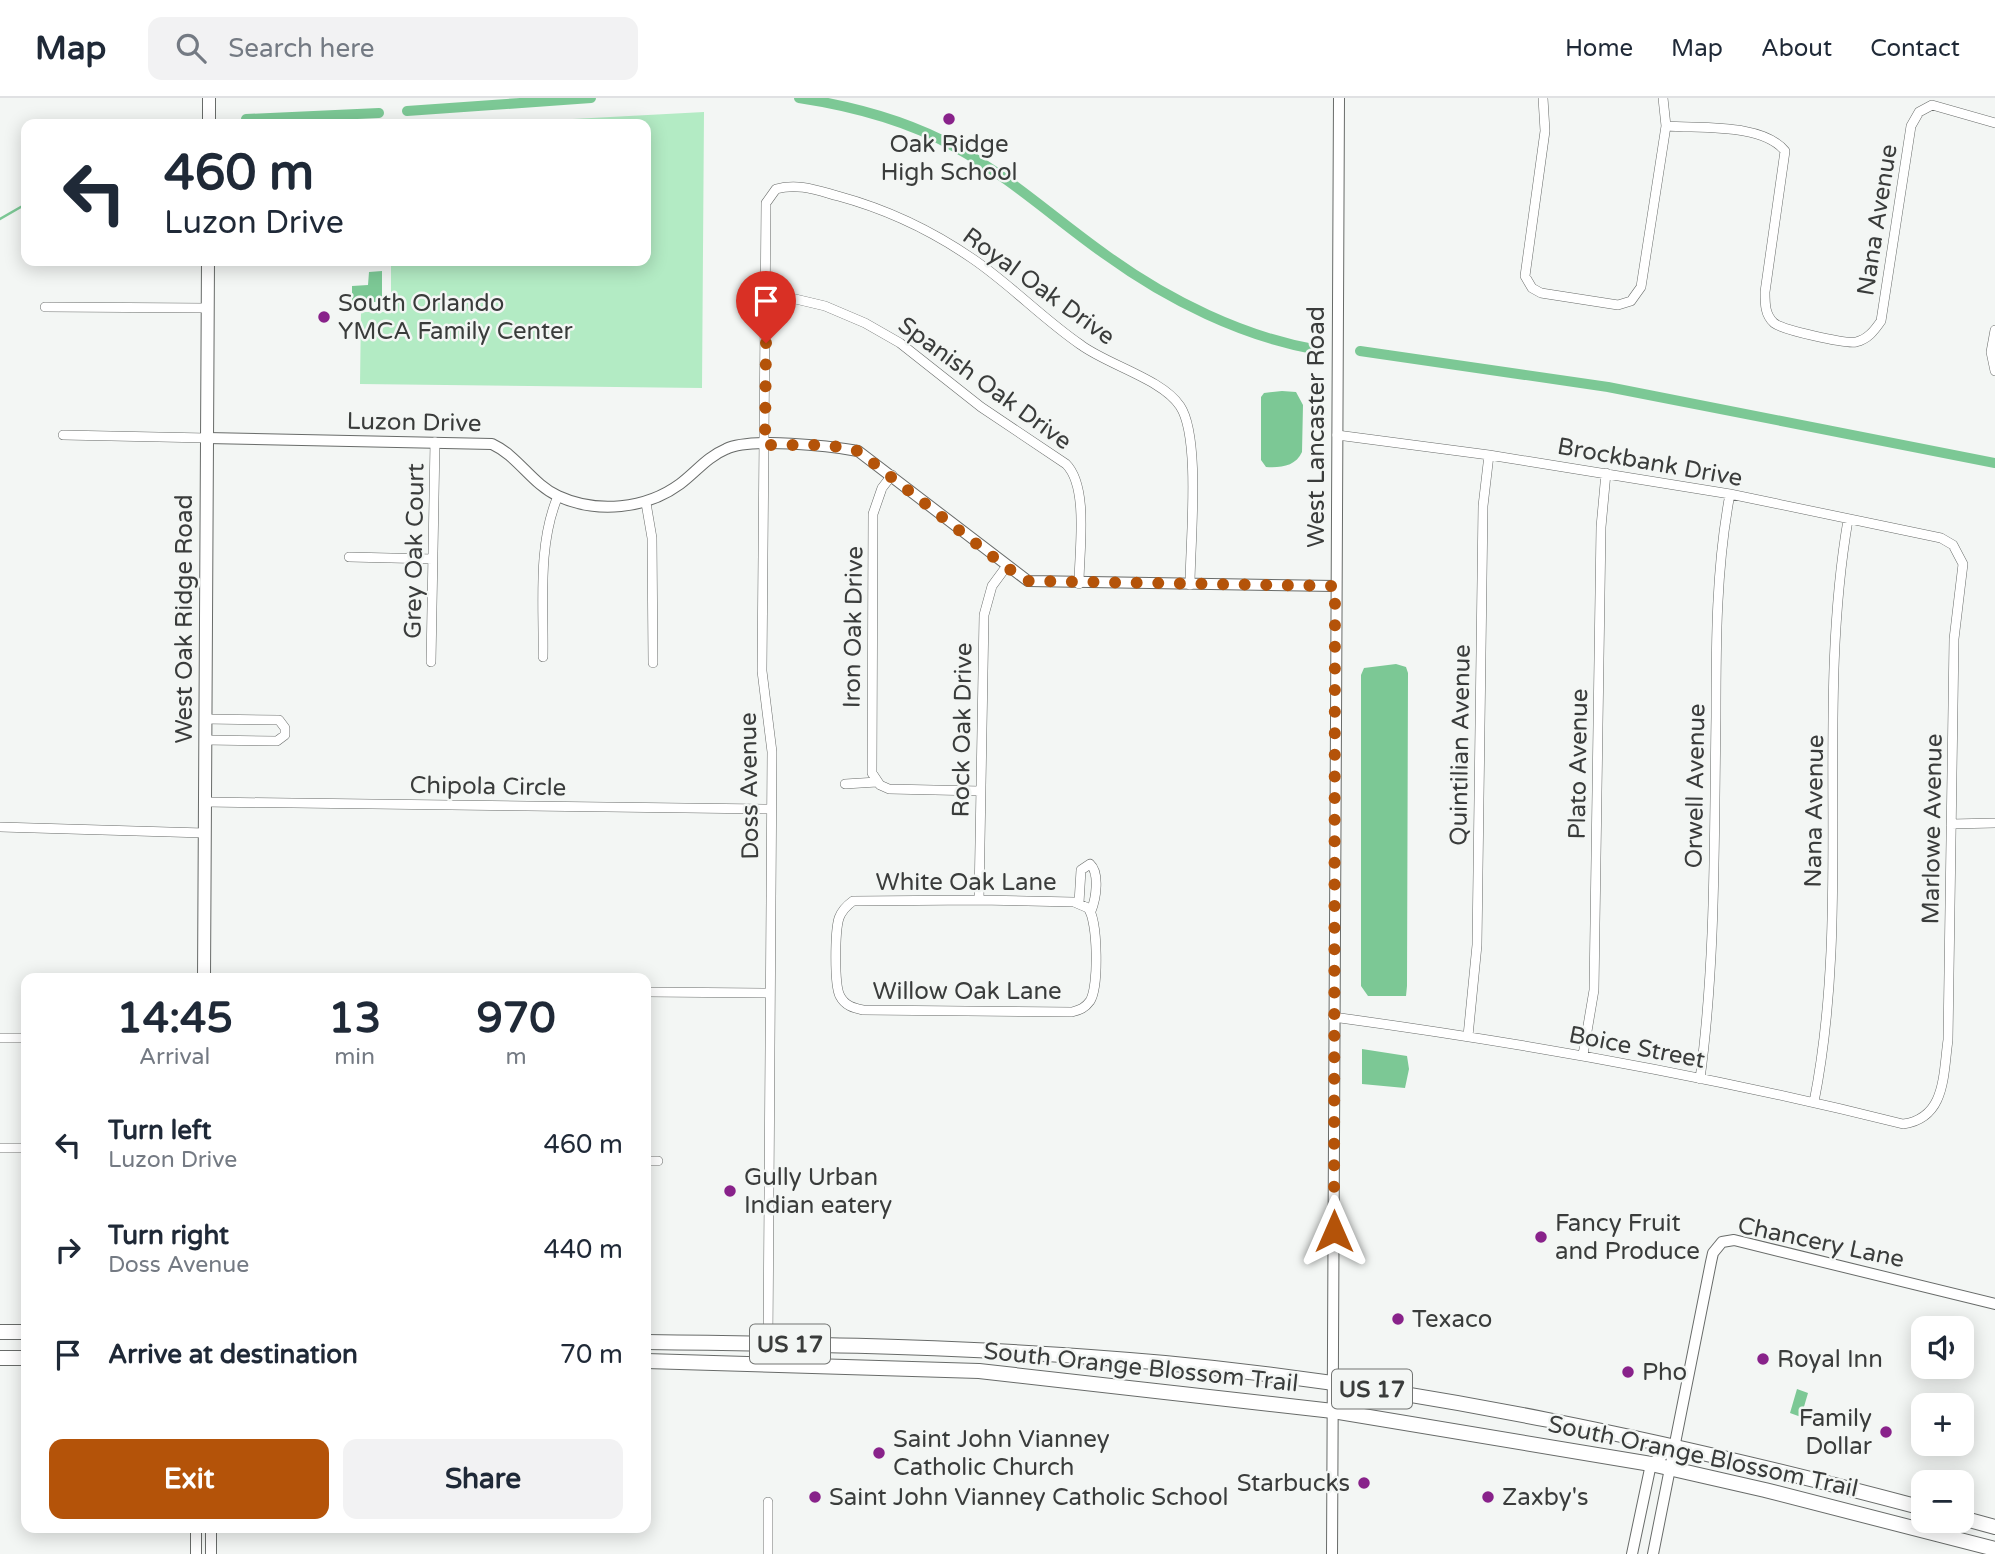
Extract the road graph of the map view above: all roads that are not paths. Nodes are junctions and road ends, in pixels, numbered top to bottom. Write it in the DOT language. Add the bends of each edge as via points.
graph roads {
  1 [pos="209,98"];
  2 [pos="1339,98"];
  3 [pos="1543,98"];
  4 [pos="1663,98"];
  5 [pos="209,119"];
  6 [pos="1995,123"];
  7 [pos="1665,126"];
  8 [pos="776,189"];
  9 [pos="208,266"];
  10 [pos="766,292"];
  11 [pos="45,307"];
  12 [pos="208,308"];
  13 [pos="1995,330"];
  14 [pos="1994,370"];
  15 [pos="63,435"];
  16 [pos="1337,435"];
  17 [pos="207,438"];
  18 [pos="435,442"];
  19 [pos="765,445"];
  20 [pos="1489,455"];
  21 [pos="1606,473"];
  22 [pos="892,475"];
  23 [pos="1730,494"];
  24 [pos="558,496"];
  25 [pos="646,503"];
  26 [pos="1848,520"];
  27 [pos="1953,545"];
  28 [pos="349,557"];
  29 [pos="433,559"];
  30 [pos="1006,567"];
  31 [pos="1079,584"];
  32 [pos="1190,585"];
  33 [pos="1335,586"];
  34 [pos="543,657"];
  35 [pos="431,662"];
  36 [pos="653,663"];
  37 [pos="205,719"];
  38 [pos="205,740"];
  39 [pos="877,782"];
  40 [pos="845,785"];
  41 [pos="980,791"];
  42 [pos="205,802"];
  43 [pos="771,809"];
  44 [pos="1995,823"];
  45 [pos="1951,824"];
  46 [pos="0,827"];
  47 [pos="204,832"];
  48 [pos="979,900"];
  49 [pos="1079,903"];
  50 [pos="1091,911"];
  51 [pos="838,953"];
  52 [pos="204,973"];
  53 [pos="651,992"];
  54 [pos="769,993"];
  55 [pos="1333,1017"];
  56 [pos="1468,1036"];
  57 [pos="0,1038"];
  58 [pos="21,1038"];
  59 [pos="1583,1055"];
  60 [pos="1700,1079"];
  61 [pos="1814,1102"];
  62 [pos="1930,1114"];
  63 [pos="0,1148"];
  64 [pos="21,1148"];
  65 [pos="651,1161"];
  66 [pos="658,1161"];
  67 [pos="1995,1304"];
  68 [pos="0,1332"];
  69 [pos="21,1332"];
  70 [pos="651,1342"];
  71 [pos="768,1343"];
  72 [pos="951,1351"];
  73 [pos="0,1358"];
  74 [pos="21,1359"];
  75 [pos="651,1361"];
  76 [pos="751,1362"];
  77 [pos="927,1368"];
  78 [pos="1334,1384"];
  79 [pos="1333,1411"];
  80 [pos="1674,1447"];
  81 [pos="1651,1464"];
  82 [pos="1670,1468"];
  83 [pos="768,1502"];
  84 [pos="1911,1505"];
  85 [pos="1974,1521"];
  86 [pos="1995,1527"];
  87 [pos="196,1533"];
  88 [pos="211,1533"];
  89 [pos="1995,1549"];
  90 [pos="196,1554"];
  91 [pos="211,1554"];
  92 [pos="768,1554"];
  93 [pos="1332,1554"];
  94 [pos="1632,1554"];
  95 [pos="1653,1554"];
  1 -- 5 [label="main road"];
  2 -- 16 [label="street, West Lancaster Road"];
  3 -- 7 [label="street" via="1545,131 1525,276 1541,293 1618,305 1631,301 1641,286"];
  4 -- 7 [label="street"];
  6 -- 7 [label="street, Nana Avenue" via="1932,105 1919,112 1911,126 1881,321 1872,334 1853,343 1787,329 1775,324 1766,312 1785,151 1776,140 1757,133"];
  8 -- 10 [label="street, Doss Avenue" via="766,203"];
  8 -- 32 [label="street, Royal Oak Drive" via="792,185 855,200 933,234 974,260 1082,346 1179,404 1192,434"];
  9 -- 12 [label="main road, West Oak Ridge Road"];
  10 -- 19 [label="street, Doss Avenue"];
  10 -- 31 [label="street, Spanish Oak Drive" via="825,306 900,343 981,407 1066,464 1080,488"];
  11 -- 12 [label="street"];
  12 -- 17 [label="main road, West Oak Ridge Road"];
  13 -- 14 [label="street"];
  15 -- 17 [label="street"];
  16 -- 20 [label="street, Brockbank Drive"];
  16 -- 33 [label="street, West Lancaster Road"];
  17 -- 18 [label="street, Luzon Drive"];
  17 -- 37 [label="main road, West Oak Ridge Road"];
  18 -- 24 [label="street, Luzon Drive" via="492,444 508,452"];
  18 -- 29 [label="street, Grey Oak Court"];
  19 -- 22 [label="street, Luzon Drive" via="828,445 858,451"];
  19 -- 25 [label="street, Luzon Drive" via="729,447 708,458 681,484"];
  19 -- 43 [label="street, Doss Avenue" via="762,671 772,752"];
  20 -- 21 [label="street, Brockbank Drive"];
  20 -- 56 [label="street, Quintilian Avenue" via="1483,506 1477,945"];
  21 -- 23 [label="street, Brockbank Drive"];
  21 -- 59 [label="street, Plato Avenue" via="1594,990"];
  22 -- 30 [label="street, Luzon Drive"];
  22 -- 39 [label="street, Iron Oak Drive" via="873,514 871,763"];
  23 -- 26 [label="street, Brockbank Drive"];
  23 -- 60 [label="street, Orwell Avenue" via="1722,535 1717,626 1712,975"];
  24 -- 25 [label="street, Luzon Drive" via="596,506"];
  24 -- 34 [label="street" via="546,537"];
  25 -- 36 [label="street" via="652,538"];
  26 -- 27 [label="street, Brockbank Drive" via="1941,537"];
  26 -- 61 [label="street, Nana Avenue" via="1835,611 1828,1024"];
  27 -- 45 [label="street, Marlowe Avenue" via="1963,564 1954,639"];
  28 -- 29 [label="street"];
  29 -- 35 [label="street, Grey Oak Court"];
  30 -- 31 [label="street, Luzon Drive" via="1028,581"];
  30 -- 41 [label="street, Rock Oak Drive" via="992,586 984,615"];
  31 -- 32 [label="street, Luzon Drive"];
  32 -- 33 [label="street, Luzon Drive"];
  33 -- 55 [label="street, West Lancaster Road"];
  37 -- 38 [label="main road, West Oak Ridge Road"];
  37 -- 38 [label="street" via="279,720 285,735 277,741"];
  38 -- 42 [label="main road, West Oak Ridge Road"];
  39 -- 40 [label="street"];
  39 -- 41 [label="street" via="895,790"];
  41 -- 48 [label="street, Rock Oak Drive"];
  42 -- 43 [label="street, Chipola Circle"];
  42 -- 47 [label="main road, West Oak Ridge Road"];
  43 -- 54 [label="street, Doss Avenue"];
  44 -- 45 [label="street"];
  45 -- 62 [label="street, Marlowe Avenue" via="1948,1040 1940,1091"];
  46 -- 47 [label="street"];
  47 -- 52 [label="main road, West Oak Ridge Road"];
  48 -- 49 [label="street, White Oak Lane"];
  48 -- 51 [label="street, White Oak Lane" via="853,901 838,921"];
  49 -- 50 [label="street, White Oak Lane"];
  49 -- 50 [label="street" via="1081,870 1090,864 1095,873"];
  50 -- 51 [label="street, Willow Oak Lane" via="1094,992 1082,1009 1072,1012 851,1008 837,987"];
  53 -- 54 [label="street"];
  54 -- 71 [label="street, Doss Avenue"];
  55 -- 56 [label="street, Boice Street"];
  55 -- 78 [label="street, West Lancaster Road"];
  56 -- 59 [label="street, Boice Street"];
  57 -- 58 [label="street"];
  59 -- 60 [label="street, Boice Street"];
  60 -- 61 [label="street, Boice Street"];
  61 -- 62 [label="street, Boice Street" via="1903,1124"];
  63 -- 64 [label="street"];
  65 -- 66 [label="street"];
  67 -- 80 [label="street, Chancery Lane" via="1734,1240 1722,1242 1713,1252"];
  68 -- 69 [label="main road"];
  70 -- 71 [label="main road, South Orange Blossom Trail / US 17"];
  71 -- 72 [label="main road, South Orange Blossom Trail / US 17"];
  71 -- 76 [label="main road"];
  72 -- 77 [label="main road" via="932,1360"];
  72 -- 78 [label="main road, South Orange Blossom Trail / US 17" via="1166,1363"];
  73 -- 74 [label="main road"];
  75 -- 76 [label="main road, South Orange Blossom Trail / US 17"];
  76 -- 77 [label="main road, South Orange Blossom Trail / US 17"];
  77 -- 79 [label="main road, South Orange Blossom Trail / US 17"];
  78 -- 79 [label="street, West Lancaster Road"];
  78 -- 80 [label="main road, South Orange Blossom Trail / US 17" via="1504,1411"];
  79 -- 81 [label="main road, South Orange Blossom Trail / US 17"];
  79 -- 93 [label="street, West Lancaster Road"];
  80 -- 81 [label="street"];
  80 -- 82 [label="street"];
  80 -- 84 [label="main road, South Orange Blossom Trail / US 17"];
  81 -- 82 [label="main road, South Orange Blossom Trail / US 17"];
  81 -- 94 [label="street"];
  82 -- 89 [label="main road, South Orange Blossom Trail / US 17"];
  82 -- 95 [label="street"];
  83 -- 92 [label="street"];
  85 -- 86 [label="main road"];
  87 -- 90 [label="street"];
  88 -- 91 [label="street"];
}
